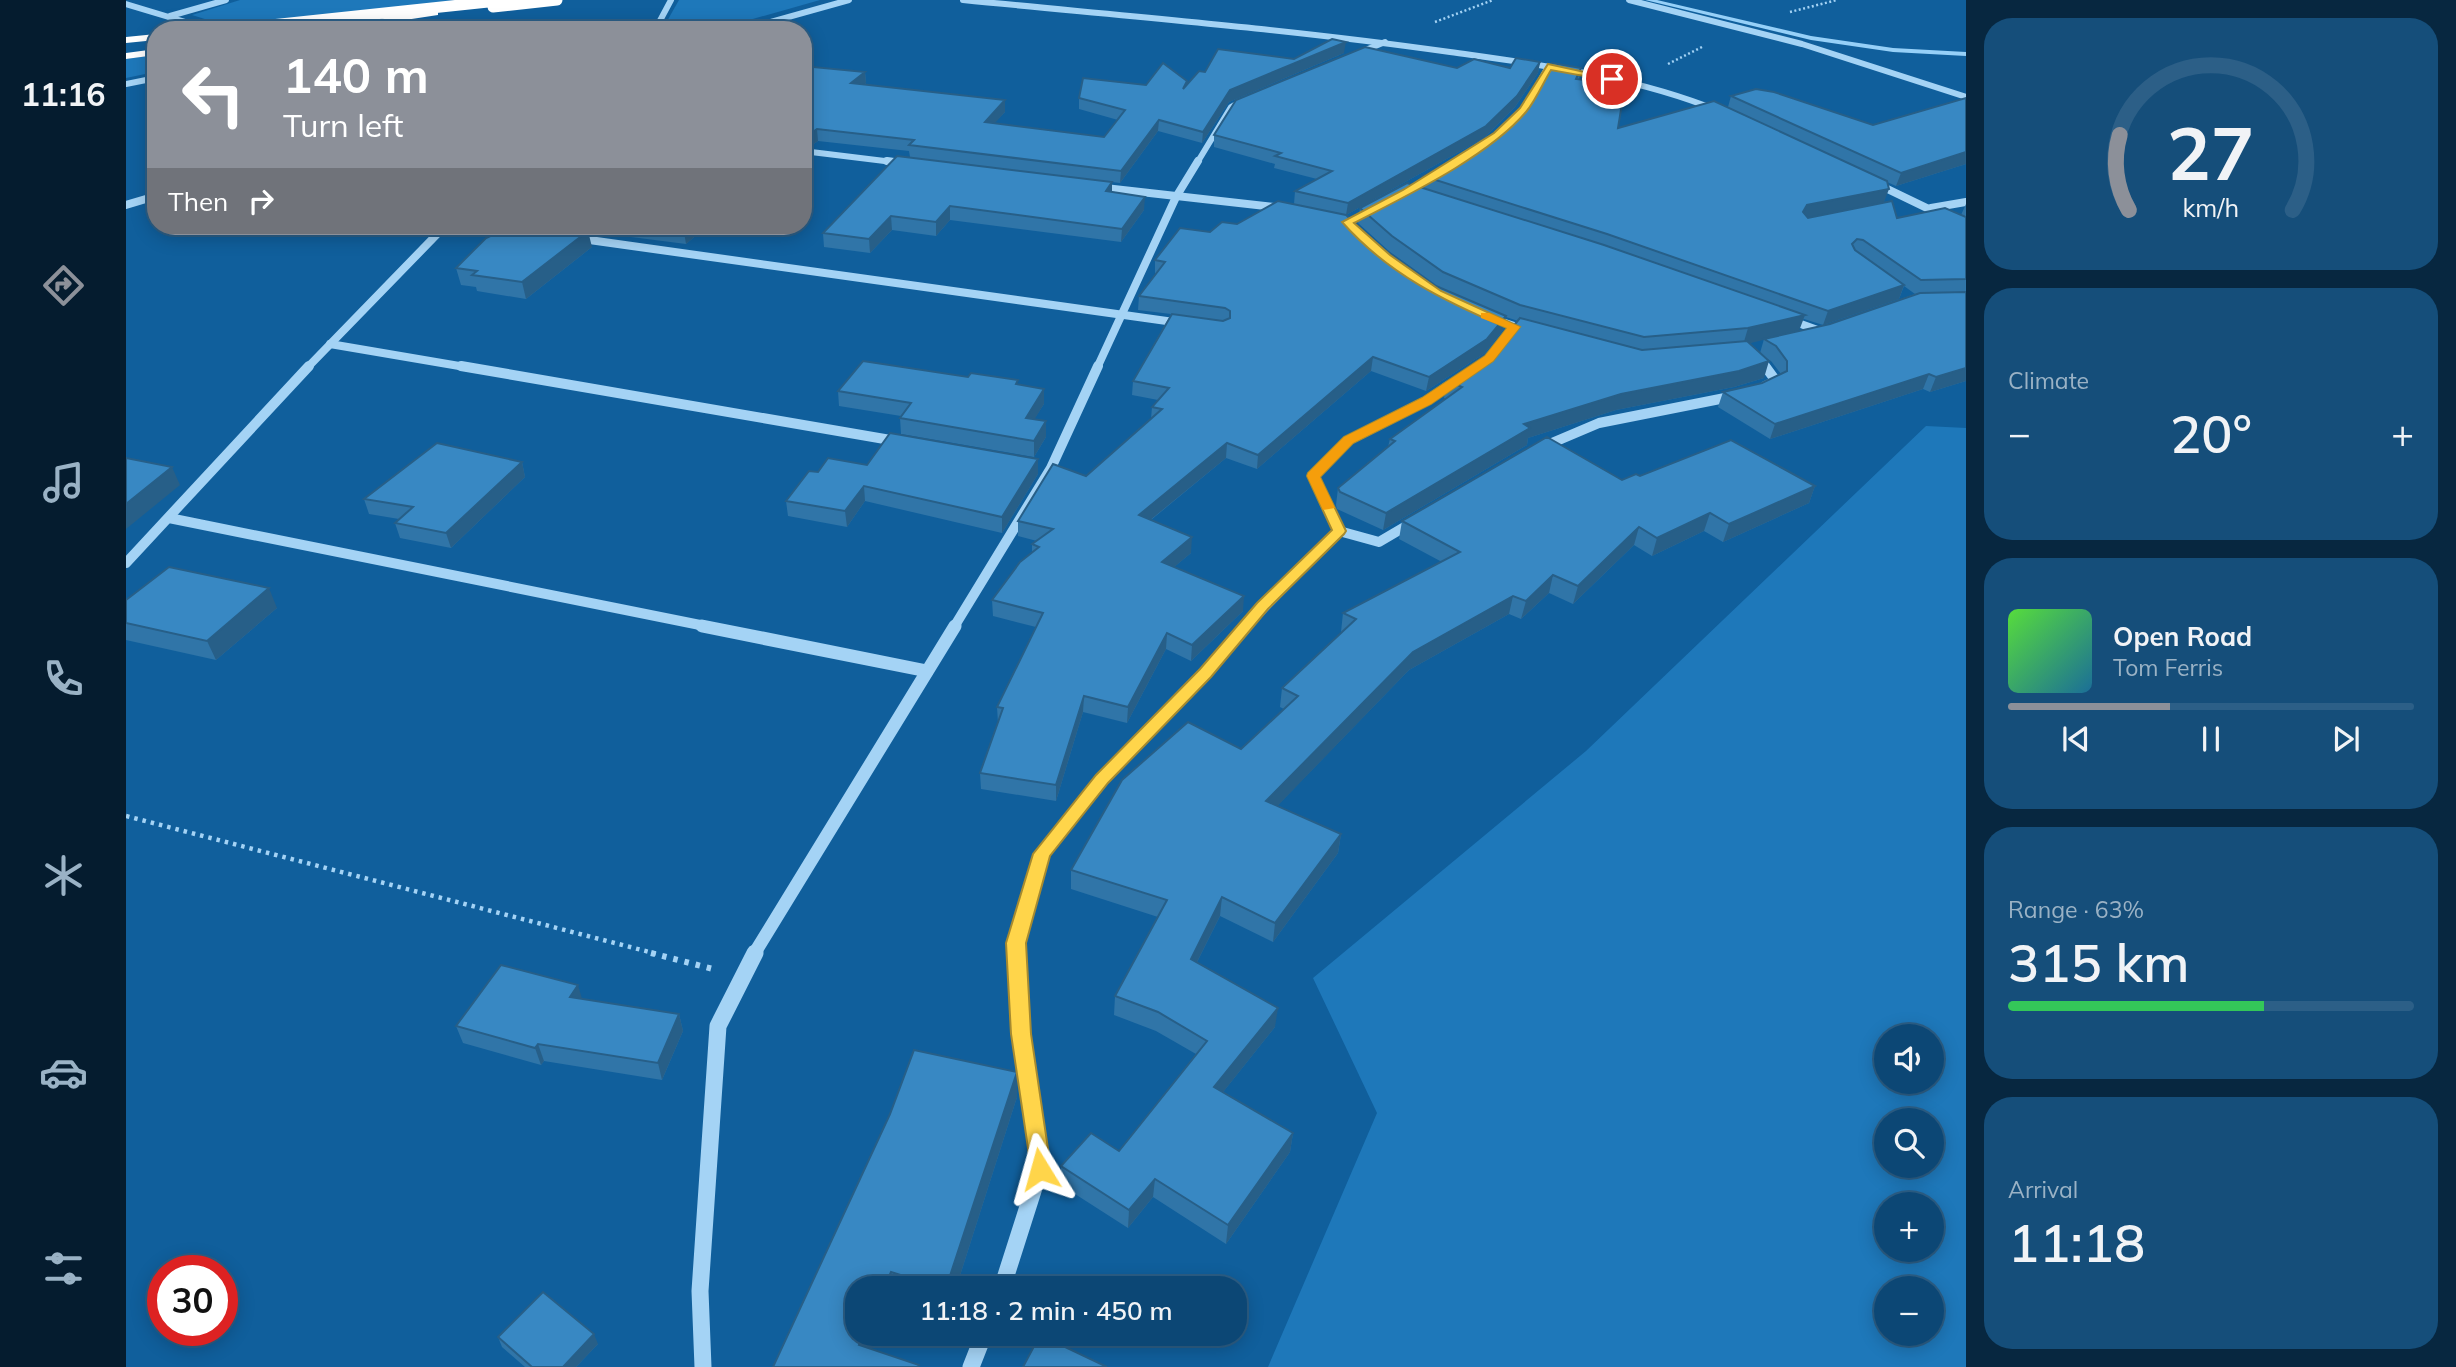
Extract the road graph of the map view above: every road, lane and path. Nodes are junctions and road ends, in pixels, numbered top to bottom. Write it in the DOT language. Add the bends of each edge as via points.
graph roads {
  1 [pos="226,0"];
  2 [pos="507,0"];
  3 [pos="557,0"];
  4 [pos="671,0"];
  5 [pos="849,0"];
  6 [pos="963,0"];
  7 [pos="1629,0"];
  8 [pos="1837,0"];
  9 [pos="128,5"];
  10 [pos="1790,12"];
  11 [pos="434,13"];
  12 [pos="170,16"];
  13 [pos="185,21"];
  14 [pos="309,21"];
  15 [pos="366,21"];
  16 [pos="378,21"];
  17 [pos="660,21"];
  18 [pos="774,21"];
  19 [pos="1743,28"];
  20 [pos="147,38"];
  21 [pos="126,40"];
  22 [pos="1385,42"];
  23 [pos="147,46"];
  24 [pos="126,48"];
  25 [pos="147,53"];
  26 [pos="126,56"];
  27 [pos="1347,57"];
  28 [pos="1548,67"];
  29 [pos="147,80"];
  30 [pos="1634,83"];
  31 [pos="126,84"];
  32 [pos="1259,93"];
  33 [pos="1966,97"];
  34 [pos="1524,109"];
  35 [pos="1725,114"];
  36 [pos="812,152"];
  37 [pos="914,165"];
  38 [pos="1868,179"];
  39 [pos="1079,185"];
  40 [pos="1176,197"];
  41 [pos="147,199"];
  42 [pos="1917,202"];
  43 [pos="1966,202"];
  44 [pos="126,205"];
  45 [pos="1893,207"];
  46 [pos="1931,208"];
  47 [pos="1288,209"];
  48 [pos="1966,227"];
  49 [pos="436,235"];
  50 [pos="547,235"];
  51 [pos="554,236"];
  52 [pos="568,237"];
  53 [pos="1479,313"];
  54 [pos="1771,313"];
  55 [pos="1120,315"];
  56 [pos="1197,325"];
  57 [pos="1835,327"];
  58 [pos="1823,332"];
  59 [pos="1539,334"];
  60 [pos="1796,338"];
  61 [pos="330,344"];
  62 [pos="1757,348"];
  63 [pos="1468,373"];
  64 [pos="916,444"];
  65 [pos="1526,456"];
  66 [pos="1424,515"];
  67 [pos="169,518"];
  68 [pos="1339,531"];
  69 [pos="126,563"];
  70 [pos="927,671"];
  71 [pos="126,816"];
  72 [pos="741,976"];
  73 [pos="1006,1276"];
  74 [pos="979,1346"];
  75 [pos="703,1367"];
  76 [pos="971,1367"];
  1 -- 12 [label="street"];
  2 -- 14 [label="highway, bridge"];
  3 -- 11 [label="highway, bridge"];
  4 -- 17 [label="street"];
  5 -- 18 [label="street"];
  6 -- 22 [label="street"];
  7 -- 19 [label="street"];
  8 -- 10 [label="path"];
  9 -- 12 [label="street"];
  11 -- 15 [label="highway"];
  11 -- 16 [label="highway"];
  12 -- 13 [label="street"];
  19 -- 30 [label="path"];
  19 -- 33 [label="street"];
  20 -- 21 [label="highway"];
  22 -- 27 [label="street"];
  22 -- 28 [label="street"];
  23 -- 24 [label="highway"];
  25 -- 26 [label="highway"];
  28 -- 30 [label="street"];
  28 -- 34 [label="street"];
  29 -- 31 [label="street"];
  30 -- 35 [label="street" via="1690,97"];
  32 -- 40 [label="street" via="1231,107"];
  36 -- 37 [label="street"];
  38 -- 42 [label="street"];
  39 -- 40 [label="street"];
  40 -- 47 [label="street"];
  40 -- 55 [label="street"];
  41 -- 44 [label="street"];
  42 -- 45 [label="street"];
  42 -- 46 [label="street"];
  43 -- 46 [label="street"];
  46 -- 48 [label="street"];
  49 -- 61 [label="street"];
  50 -- 51 [label="street"];
  52 -- 55 [label="street"];
  53 -- 59 [label="street" via="1510,332"];
  54 -- 58 [label="street"];
  55 -- 56 [label="street"];
  55 -- 70 [label="street" via="1044,467"];
  57 -- 58 [label="street"];
  58 -- 60 [label="street"];
  61 -- 64 [label="street"];
  61 -- 67 [label="street"];
  62 -- 65 [label="street" via="1744,351 1772,372 1776,381 1754,391 1599,423"];
  63 -- 68 [label="street" via="1426,401 1349,440 1313,476"];
  66 -- 68 [label="street" via="1379,542"];
  67 -- 69 [label="street"];
  67 -- 70 [label="street"];
  68 -- 73 [label="street" via="1262,606 1205,673 1102,779 1042,854 1016,943 1021,1034 1040,1169"];
  70 -- 72 [label="street"];
  71 -- 72 [label="path"];
  72 -- 75 [label="street" via="718,1026 700,1291"];
  74 -- 76 [label="street"];
}
